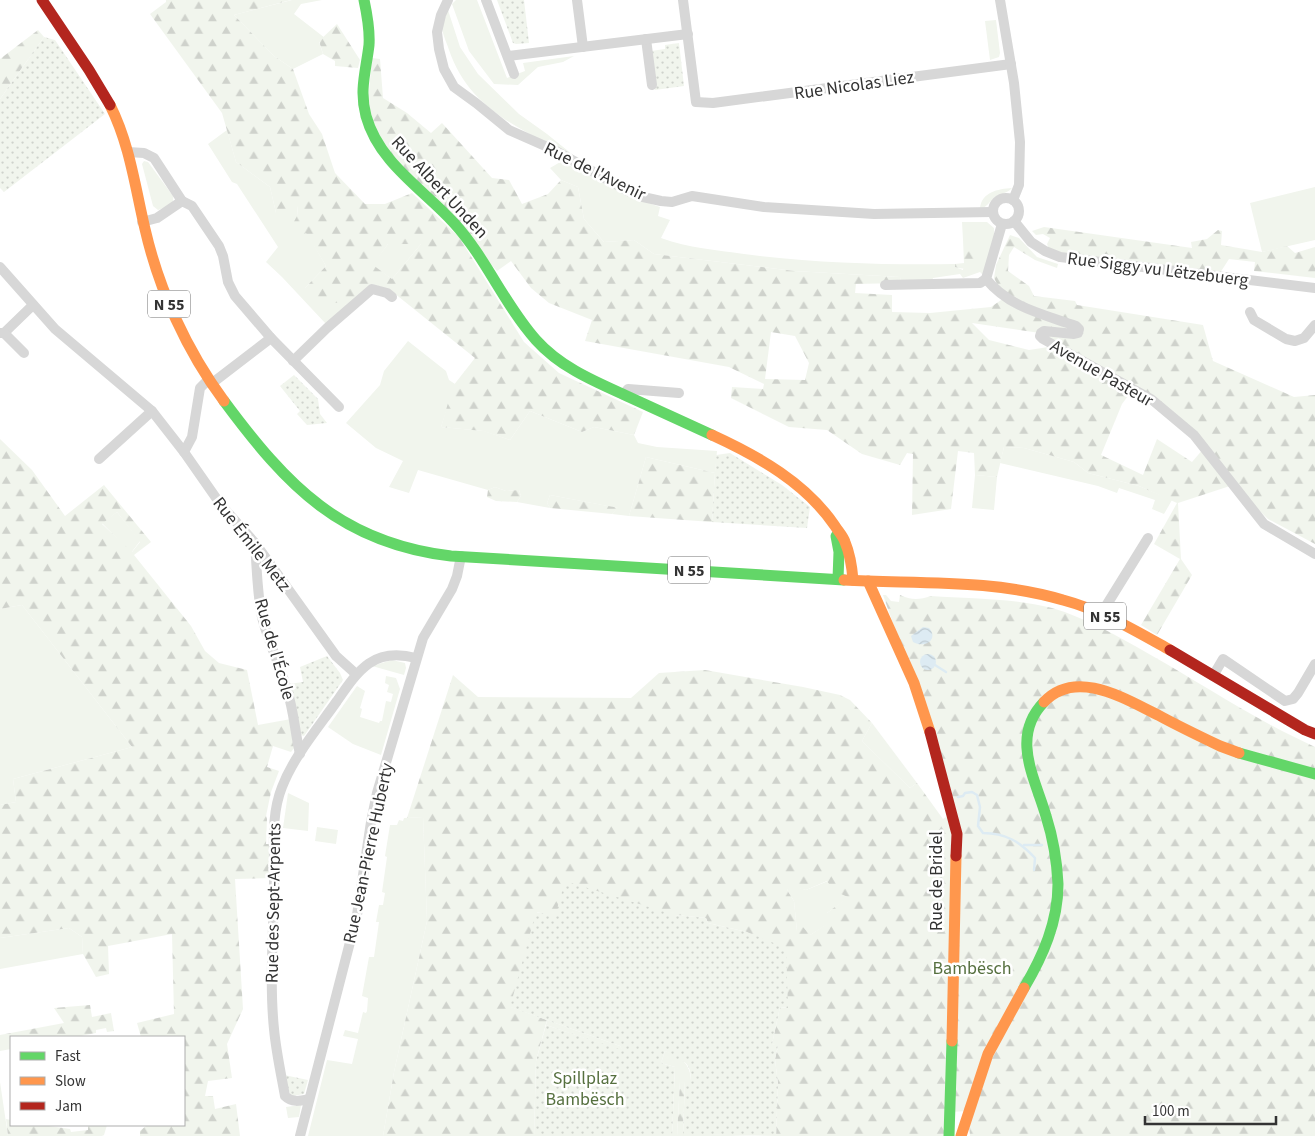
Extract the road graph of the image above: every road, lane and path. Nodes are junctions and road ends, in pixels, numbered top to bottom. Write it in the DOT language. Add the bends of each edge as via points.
graph roads {
  1 [pos="42,0"];
  2 [pos="364,0"];
  3 [pos="448,0"];
  4 [pos="486,0"];
  5 [pos="577,0"];
  6 [pos="683,0"];
  7 [pos="1000,0"];
  8 [pos="688,34"];
  9 [pos="646,39"];
  10 [pos="583,47"];
  11 [pos="508,56"];
  12 [pos="1011,64"];
  13 [pos="514,74"];
  14 [pos="652,85"];
  15 [pos="128,152"];
  16 [pos="1013,200"];
  17 [pos="182,201"];
  18 [pos="992,212"];
  19 [pos="1014,221"];
  20 [pos="142,222"];
  21 [pos="1002,224"];
  22 [pos="0,267"];
  23 [pos="986,279"];
  24 [pos="886,285"];
  25 [pos="1315,288"];
  26 [pos="392,297"];
  27 [pos="33,304"];
  28 [pos="1250,312"];
  29 [pos="1315,326"];
  30 [pos="2,333"];
  31 [pos="271,338"];
  32 [pos="24,353"];
  33 [pos="293,360"];
  34 [pos="210,382"];
  35 [pos="680,393"];
  36 [pos="623,395"];
  37 [pos="339,407"];
  38 [pos="152,411"];
  39 [pos="184,452"];
  40 [pos="99,459"];
  41 [pos="835,527"];
  42 [pos="1148,538"];
  43 [pos="255,543"];
  44 [pos="1315,554"];
  45 [pos="460,556"];
  46 [pos="838,579"];
  47 [pos="853,580"];
  48 [pos="868,581"];
  49 [pos="1101,614"];
  50 [pos="416,658"];
  51 [pos="1315,664"];
  52 [pos="356,674"];
  53 [pos="1213,676"];
  54 [pos="1315,734"];
  55 [pos="300,754"];
  56 [pos="1315,774"];
  57 [pos="309,1099"];
  58 [pos="300,1136"];
  59 [pos="949,1136"];
  60 [pos="961,1136"];
  1 -- 15 [label="main road, N 55" via="108,101"];
  2 -- 36 [label="main road, Rue Albert Unden" via="370,40 362,101 378,145 474,246 532,336 570,369"];
  3 -- 18 [label="street, Rue de l'Avenir" via="437,32 444,69 454,87 509,130 643,197 672,202 692,196 764,206 874,214"];
  4 -- 11 [label="street"];
  5 -- 10 [label="street"];
  6 -- 8 [label="street"];
  7 -- 12 [label="street"];
  8 -- 9 [label="street"];
  8 -- 12 [label="street, Rue Nicolas Liez" via="696,102 713,103"];
  9 -- 10 [label="street"];
  9 -- 14 [label="street"];
  10 -- 11 [label="street"];
  11 -- 13 [label="street"];
  12 -- 16 [label="street" via="1020,142 1019,185"];
  15 -- 17 [label="street" via="144,153 154,158"];
  15 -- 20 [label="main road, N 55"];
  16 -- 18 [label="street" via="998,200"];
  16 -- 19 [label="street" via="1019,212"];
  17 -- 20 [label="street" via="157,218"];
  17 -- 31 [label="street" via="192,206 219,246 235,296"];
  18 -- 21 [label="street"];
  19 -- 21 [label="street"];
  19 -- 25 [label="street, Rue Siggy vu Lëtzebuerg" via="1031,242 1060,258"];
  20 -- 34 [label="main road, N 55" via="170,308"];
  21 -- 23 [label="street"];
  22 -- 27 [label="street, Rue Émile Metz"];
  23 -- 24 [label="street" via="980,283"];
  23 -- 44 [label="street, Avenue Pasteur" via="1004,298 1076,326 1078,333 1044,331 1040,336 1151,399 1194,435 1264,524"];
  26 -- 33 [label="street" via="372,289"];
  27 -- 30 [label="street"];
  27 -- 38 [label="street, Rue Émile Metz" via="55,329"];
  28 -- 29 [label="street, Rue Siggy vu Lëtzebuerg" via="1254,320 1295,341 1304,338"];
  30 -- 32 [label="street"];
  31 -- 33 [label="street"];
  31 -- 34 [label="street"];
  33 -- 37 [label="street"];
  34 -- 39 [label="street" via="200,388 192,437"];
  34 -- 45 [label="main road, N 55" via="250,437 289,480 321,507 356,530 394,545"];
  35 -- 36 [label="street" via="628,389"];
  36 -- 41 [label="main road, Rue Albert Unden" via="730,443 775,468 814,500"];
  38 -- 39 [label="street, Rue Émile Metz"];
  38 -- 40 [label="street"];
  39 -- 43 [label="street, Rue Émile Metz" via="221,505"];
  41 -- 46 [label="main road, Rue Albert Unden" via="839,552"];
  41 -- 47 [label="main road, Rue Albert Unden" via="845,541"];
  42 -- 49 [label="street"];
  43 -- 52 [label="street, Rue Émile Metz" via="336,656"];
  43 -- 55 [label="street, Rue de l'École" via="263,617 287,689"];
  45 -- 46 [label="main road, N 55"];
  45 -- 50 [label="street, Rue Jean-Pierre Huberty" via="452,589 423,638"];
  46 -- 47 [label="main road, N 55"];
  47 -- 48 [label="main road, N 55"];
  48 -- 49 [label="main road, N 55" via="1020,590 1068,601"];
  48 -- 59 [label="main road, Rue de Bridel" via="926,716 956,834"];
  49 -- 53 [label="main road, N 55"];
  50 -- 52 [label="street, Rue des Sept-Arpents" via="390,654 374,659"];
  50 -- 57 [label="street, Rue Jean-Pierre Huberty" via="377,793 356,916"];
  51 -- 53 [label="street" via="1298,693 1285,701 1223,659"];
  52 -- 55 [label="street, Rue des Sept-Arpents"];
  53 -- 54 [label="main road, N 55"];
  55 -- 57 [label="street, Rue des Sept-Arpents" via="286,778 275,808 273,1011 285,1096 296,1101"];
  56 -- 60 [label="main road" via="1220,746 1092,687 1076,686 1044,701 1027,732 1025,748 1051,834 1058,873 1057,904 1040,960 992,1046"];
  57 -- 58 [label="street"];
}
